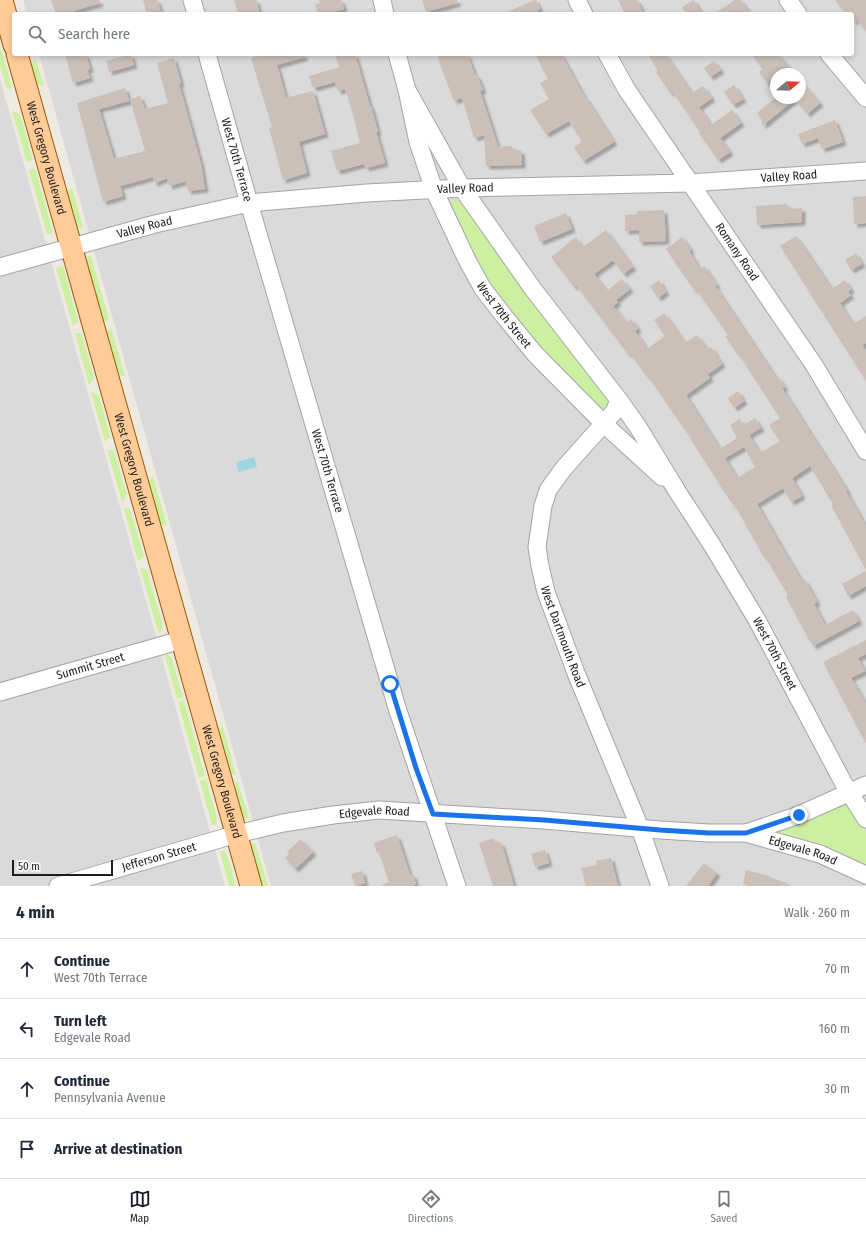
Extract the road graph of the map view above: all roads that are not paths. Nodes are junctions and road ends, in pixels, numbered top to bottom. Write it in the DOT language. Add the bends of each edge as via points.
graph roads {
  1 [pos="2,0"];
  2 [pos="192,0"];
  3 [pos="382,0"];
  4 [pos="576,0"];
  5 [pos="788,0"];
  6 [pos="195,12"];
  7 [pos="385,12"];
  8 [pos="583,12"];
  9 [pos="797,12"];
  10 [pos="12,38"];
  11 [pos="18,56"];
  12 [pos="209,56"];
  13 [pos="398,56"];
  14 [pos="608,56"];
  15 [pos="831,56"];
  16 [pos="407,90"];
  17 [pos="866,98"];
  18 [pos="866,171"];
  19 [pos="689,183"];
  20 [pos="462,188"];
  21 [pos="434,190"];
  22 [pos="249,203"];
  23 [pos="70,247"];
  24 [pos="0,267"];
  25 [pos="619,400"];
  26 [pos="604,424"];
  27 [pos="866,451"];
  28 [pos="677,491"];
  29 [pos="181,640"];
  30 [pos="0,692"];
  31 [pos="866,785"];
  32 [pos="849,792"];
  33 [pos="433,814"];
  34 [pos="866,819"];
  35 [pos="640,828"];
  36 [pos="746,833"];
  37 [pos="237,834"];
  38 [pos="866,875"];
  39 [pos="58,886"];
  40 [pos="251,886"];
  41 [pos="457,886"];
  42 [pos="660,886"];
  1 -- 10 [label="main road"];
  2 -- 6 [label="street"];
  3 -- 7 [label="street"];
  4 -- 8 [label="street"];
  5 -- 9 [label="street"];
  11 -- 23 [label="main road, West Gregory Boulevard"];
  12 -- 22 [label="street, West 70th Terrace"];
  13 -- 16 [label="street, West 70th Street"];
  14 -- 19 [label="street, Romany Road" via="627,90"];
  15 -- 17 [label="street"];
  16 -- 20 [label="street, West 70th Street"];
  16 -- 21 [label="street, West 70th Street" via="418,142"];
  18 -- 19 [label="street, Valley Road"];
  19 -- 20 [label="street, Valley Road"];
  19 -- 27 [label="street, Romany Road" via="814,365"];
  20 -- 21 [label="street, Valley Road"];
  20 -- 25 [label="street, West 70th Street" via="533,289"];
  21 -- 22 [label="street, Valley Road"];
  21 -- 26 [label="street, West 70th Street" via="467,260 492,300 534,354"];
  22 -- 23 [label="street, Valley Road" via="155,224"];
  22 -- 33 [label="street, West 70th Terrace" via="396,704"];
  23 -- 24 [label="street, Valley Road"];
  23 -- 29 [label="main road, West Gregory Boulevard"];
  25 -- 26 [label="street, West Dartmouth Road" via="614,412"];
  25 -- 28 [label="street, West 70th Street"];
  26 -- 28 [label="street, West 70th Street"];
  26 -- 35 [label="street, West Dartmouth Road" via="564,468 548,490 537,547 546,592 582,688"];
  28 -- 32 [label="street, West 70th Street" via="757,620"];
  29 -- 30 [label="street, Summit Street"];
  29 -- 37 [label="main road, West Gregory Boulevard"];
  31 -- 32 [label="street"];
  32 -- 34 [label="street, West 70th Street"];
  32 -- 36 [label="street" via="799,815"];
  33 -- 35 [label="street, Edgevale Road"];
  33 -- 37 [label="street, Edgevale Road" via="379,810 333,814"];
  33 -- 41 [label="street, West 70th Terrace"];
  35 -- 36 [label="street, Edgevale Road"];
  35 -- 42 [label="street, West Dartmouth Road"];
  36 -- 38 [label="street, Edgevale Road" via="820,854"];
  37 -- 39 [label="street, Jefferson Street"];
  37 -- 40 [label="main road, West Gregory Boulevard"];
}
